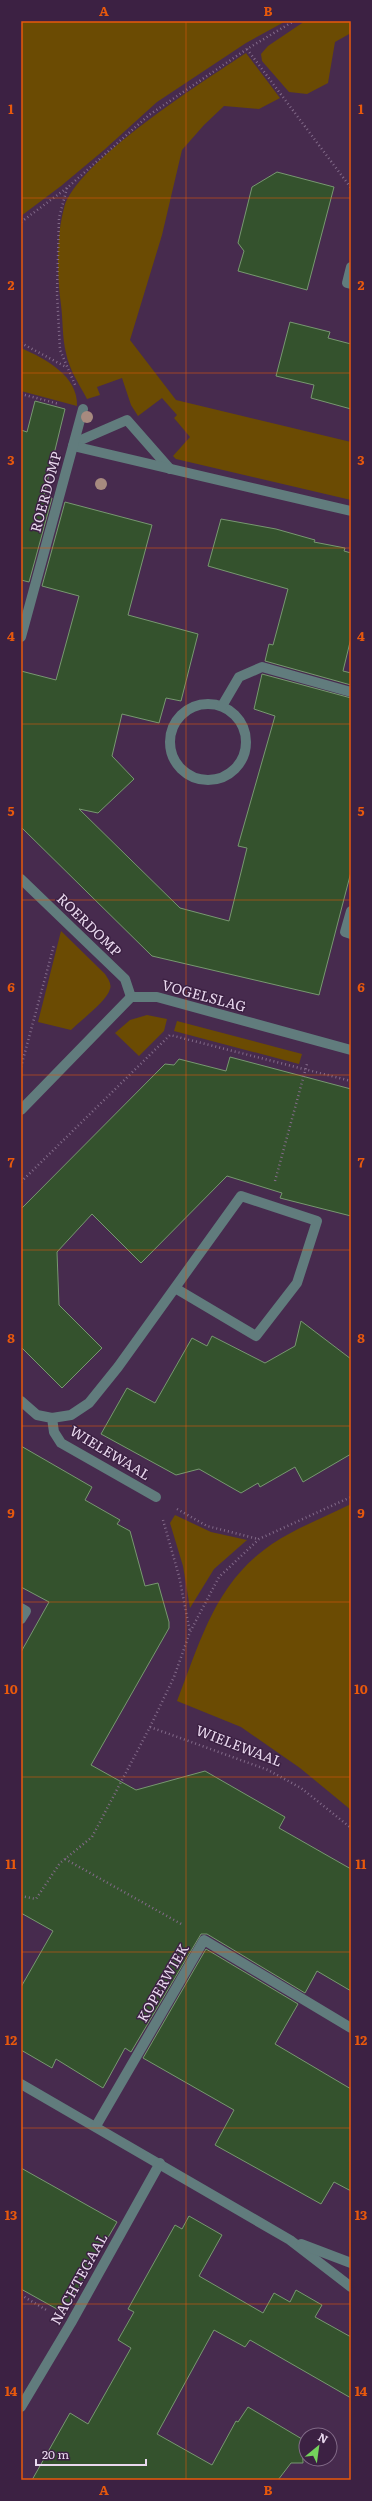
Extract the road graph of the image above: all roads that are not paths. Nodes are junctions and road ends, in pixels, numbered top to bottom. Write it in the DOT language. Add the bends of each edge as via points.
graph roads {
  1 [pos="351,267"];
  2 [pos="351,284"];
  3 [pos="83,410"];
  4 [pos="74,444"];
  5 [pos="170,469"];
  6 [pos="351,511"];
  7 [pos="21,637"];
  8 [pos="351,692"];
  9 [pos="222,706"];
  10 [pos="21,879"];
  11 [pos="351,911"];
  12 [pos="351,934"];
  13 [pos="131,997"];
  14 [pos="351,1050"];
  15 [pos="21,1110"];
  16 [pos="175,1288"];
  17 [pos="21,1401"];
  18 [pos="52,1418"];
  19 [pos="156,1497"];
  20 [pos="21,1608"];
  21 [pos="21,1619"];
  22 [pos="351,2028"];
  23 [pos="21,2084"];
  24 [pos="96,2126"];
  25 [pos="160,2163"];
  26 [pos="290,2240"];
  27 [pos="351,2263"];
  28 [pos="351,2287"];
  29 [pos="21,2407"];
  1 -- 2 [label="street" via="347,283"];
  3 -- 4 [label="street, ROERDOMP"];
  4 -- 5 [label="street, ROERDOMP"];
  4 -- 5 [label="street, ROERDOMP" via="127,420"];
  4 -- 7 [label="street, ROERDOMP"];
  5 -- 6 [label="street, ROERDOMP"];
  8 -- 9 [label="street" via="262,666 239,677"];
  9 -- 9 [label="street" via="239,720 246,738 244,757 234,772 222,779 194,779 178,768 169,743 175,722 191,707 206,704"];
  10 -- 13 [label="street, ROERDOMP" via="125,979"];
  11 -- 12 [label="street" via="345,932"];
  13 -- 14 [label="street, VOGELSLAG" via="157,997"];
  13 -- 15 [label="street"];
  16 -- 16 [label="street" via="241,1196 317,1221 297,1283 256,1336"];
  16 -- 18 [label="street" via="89,1402 71,1415"];
  17 -- 18 [label="street" via="37,1415"];
  18 -- 19 [label="street, WIELEWAAL" via="54,1432 61,1443"];
  20 -- 21 [label="street" via="26,1611"];
  22 -- 24 [label="street, KOPERWIEK" via="204,1940"];
  23 -- 24 [label="street"];
  24 -- 25 [label="street"];
  25 -- 26 [label="street"];
  25 -- 29 [label="street, NACHTEGAAL"];
  26 -- 27 [label="street"];
  26 -- 28 [label="street"];
}
